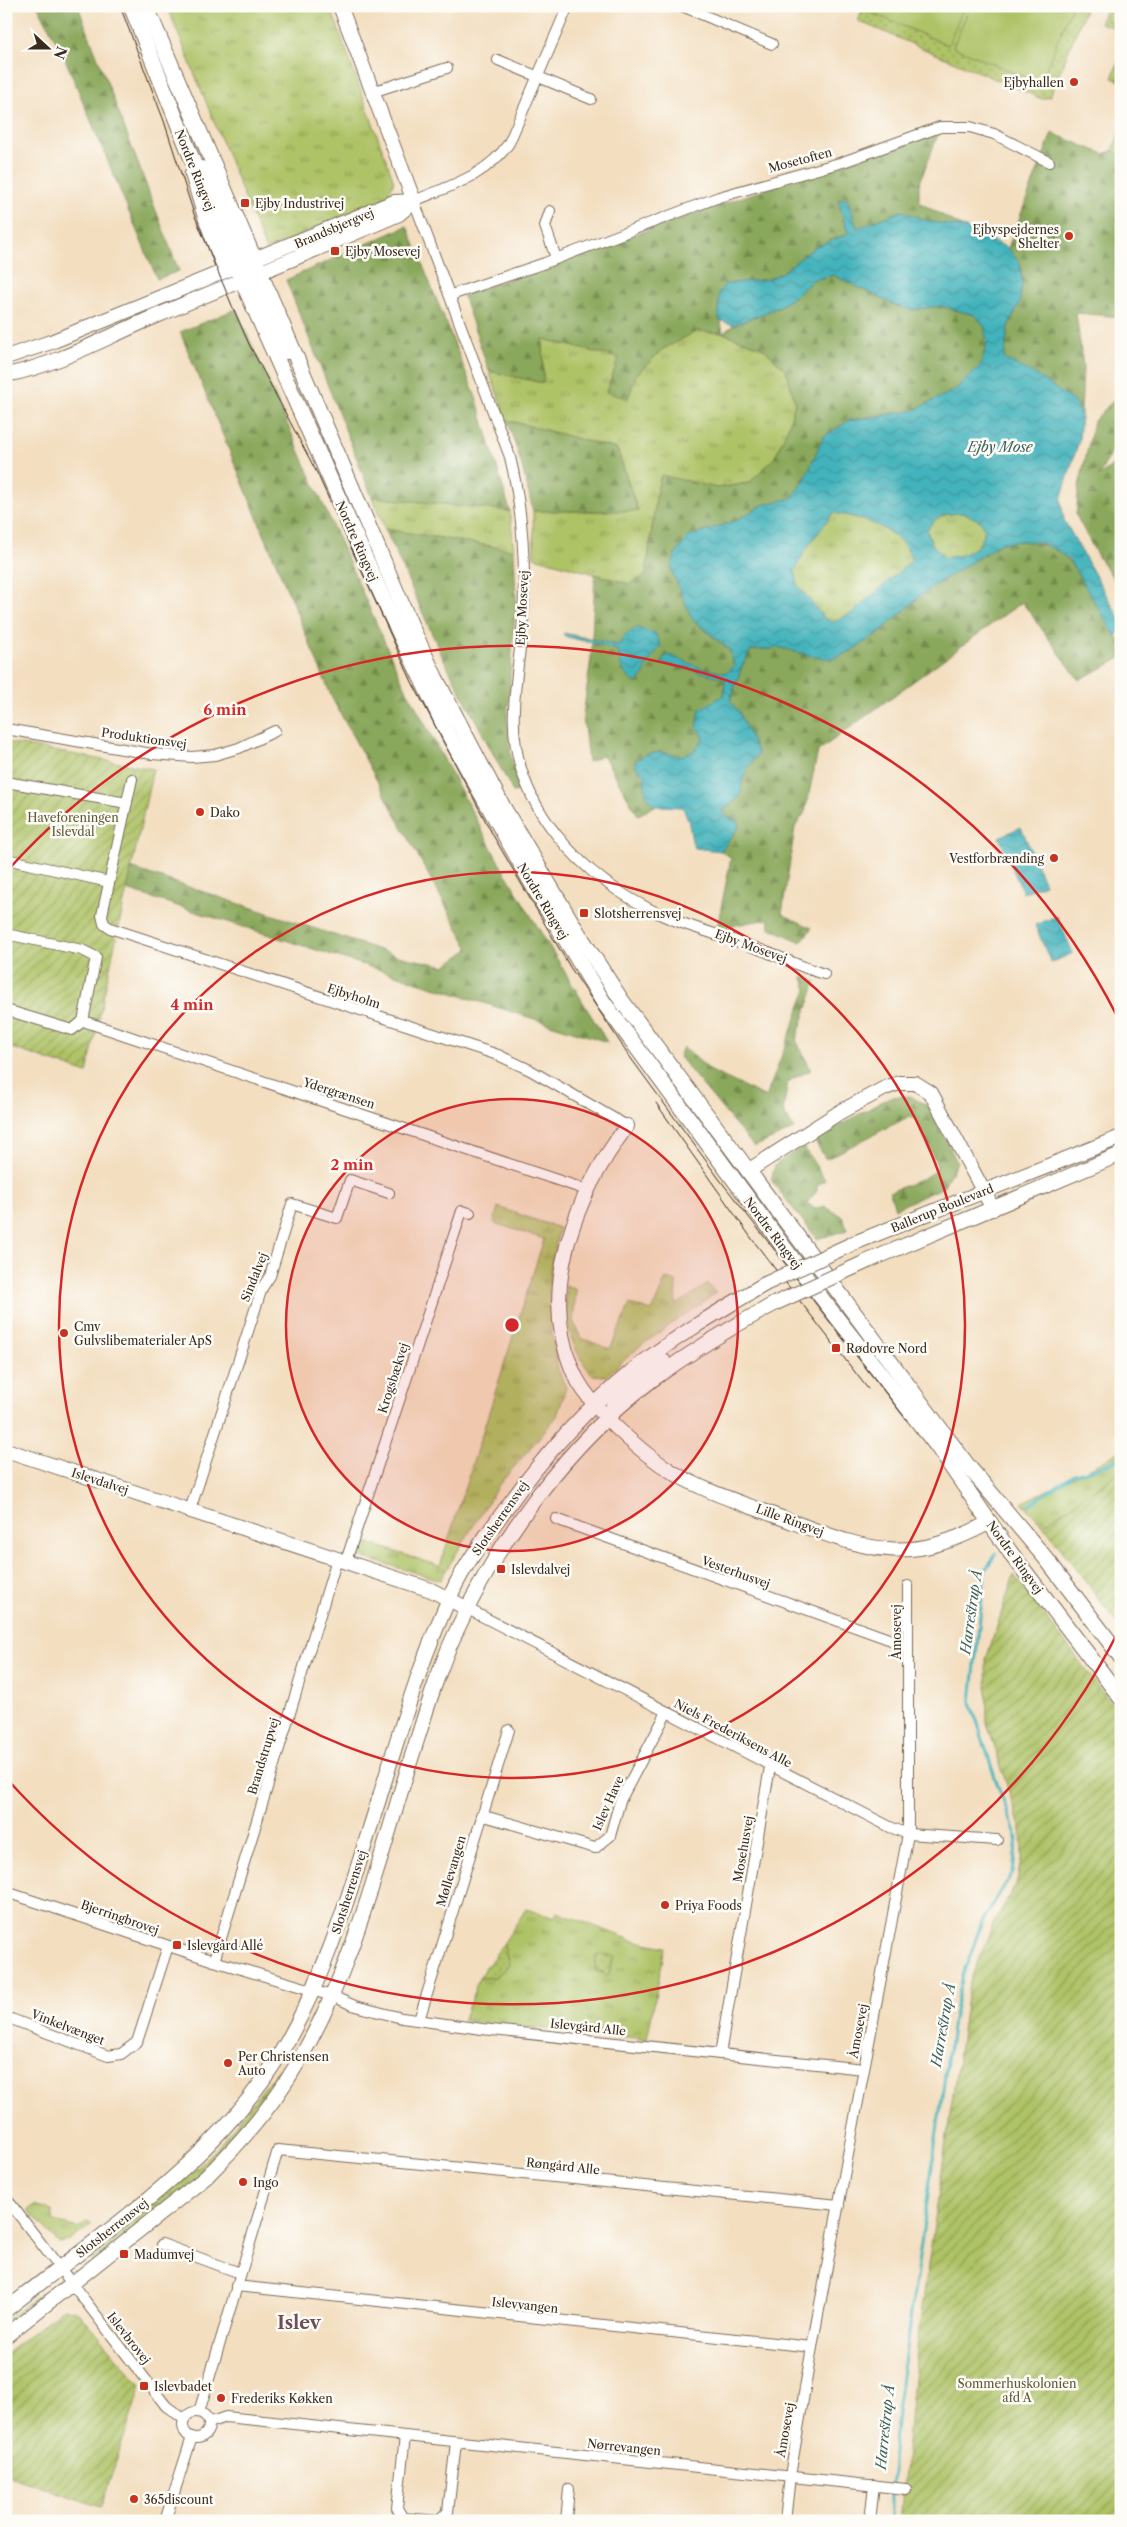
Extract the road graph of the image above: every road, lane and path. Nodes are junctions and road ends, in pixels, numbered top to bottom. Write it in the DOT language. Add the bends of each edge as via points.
graph roads {
  1 [pos="131,6"];
  2 [pos="146,6"];
  3 [pos="340,6"];
  4 [pos="568,6"];
  5 [pos="682,6"];
  6 [pos="772,44"];
  7 [pos="498,60"];
  8 [pos="447,68"];
  9 [pos="537,77"];
  10 [pos="372,92"];
  11 [pos="591,99"];
  12 [pos="1049,162"];
  13 [pos="414,200"];
  14 [pos="550,211"];
  15 [pos="556,258"];
  16 [pos="239,264"];
  17 [pos="251,278"];
  18 [pos="450,295"];
  19 [pos="6,357"];
  20 [pos="6,375"];
  21 [pos="6,729"];
  22 [pos="275,731"];
  23 [pos="132,779"];
  24 [pos="6,782"];
  25 [pos="126,803"];
  26 [pos="6,859"];
  27 [pos="109,882"];
  28 [pos="6,934"];
  29 [pos="824,974"];
  30 [pos="6,1010"];
  31 [pos="83,1021"];
  32 [pos="627,1126"];
  33 [pos="1121,1137"];
  34 [pos="1121,1154"];
  35 [pos="748,1171"];
  36 [pos="587,1190"];
  37 [pos="984,1191"];
  38 [pos="389,1193"];
  39 [pos="993,1209"];
  40 [pos="470,1213"];
  41 [pos="765,1284"];
  42 [pos="744,1296"];
  43 [pos="776,1303"];
  44 [pos="595,1404"];
  45 [pos="609,1418"];
  46 [pos="6,1450"];
  47 [pos="190,1510"];
  48 [pos="525,1515"];
  49 [pos="556,1519"];
  50 [pos="990,1522"];
  51 [pos="342,1560"];
  52 [pos="908,1586"];
  53 [pos="449,1599"];
  54 [pos="468,1609"];
  55 [pos="908,1646"];
  56 [pos="1121,1658"];
  57 [pos="1121,1698"];
  58 [pos="667,1712"];
  59 [pos="508,1730"];
  60 [pos="770,1767"];
  61 [pos="481,1815"];
  62 [pos="908,1834"];
  63 [pos="997,1840"];
  64 [pos="6,1892"];
  65 [pos="168,1946"];
  66 [pos="214,1961"];
  67 [pos="313,1990"];
  68 [pos="332,1996"];
  69 [pos="6,2017"];
  70 [pos="419,2020"];
  71 [pos="720,2054"];
  72 [pos="864,2069"];
  73 [pos="6,2198"];
  74 [pos="839,2205"];
  75 [pos="162,2244"];
  76 [pos="59,2268"];
  77 [pos="240,2273"];
  78 [pos="72,2285"];
  79 [pos="236,2286"];
  80 [pos="6,2310"];
  81 [pos="6,2336"];
  82 [pos="812,2347"];
  83 [pos="199,2412"];
  84 [pos="184,2419"];
  85 [pos="209,2423"];
  86 [pos="405,2436"];
  87 [pos="192,2437"];
  88 [pos="456,2442"];
  89 [pos="790,2476"];
  90 [pos="879,2486"];
  91 [pos="569,2489"];
  92 [pos="904,2489"];
  93 [pos="165,2521"];
  94 [pos="566,2521"];
  95 [pos="785,2521"];
  96 [pos="870,2521"];
  1 -- 16 [label="main road, Nordre Ringvej" via="180,132"];
  2 -- 16 [label="main road, Nordre Ringvej"];
  3 -- 10 [label="street, Ejby Mosevej"];
  4 -- 9 [label="street, Brandsbjergvej"];
  5 -- 6 [label="street"];
  7 -- 9 [label="street"];
  8 -- 10 [label="street"];
  9 -- 11 [label="street"];
  9 -- 13 [label="street, Brandsbjergvej" via="500,156 476,174"];
  10 -- 13 [label="street, Ejby Mosevej"];
  12 -- 15 [label="street, Mosetoften" via="994,134 970,127 940,127 842,162 719,197"];
  13 -- 16 [label="street, Brandsbjergvej" via="394,202 274,253"];
  13 -- 17 [label="street, Brandsbjergvej" via="399,214"];
  13 -- 18 [label="street, Ejby Mosevej"];
  14 -- 15 [label="street" via="545,226"];
  15 -- 18 [label="street, Mosetoften"];
  16 -- 17 [label="main road, Nordre Ringvej"];
  16 -- 17 [label="main road, Nordre Ringvej"];
  16 -- 19 [label="street" via="51,342"];
  17 -- 20 [label="street" via="56,360"];
  17 -- 35 [label="main road, Nordre Ringvej" via="314,400 436,679 503,807 622,1001"];
  17 -- 50 [label="main road, Nordre Ringvej" via="387,607 449,736 584,972 687,1118 941,1451"];
  18 -- 29 [label="street, Ejby Mosevej" via="510,458 520,497 523,618 514,711 517,753 538,810 564,846 619,892 665,916"];
  21 -- 22 [label="street, Produktionsvej" via="152,754 192,757 239,748"];
  23 -- 25 [label="street, Ejbyholm"];
  24 -- 25 [label="street"];
  25 -- 27 [label="street, Ejbyholm"];
  26 -- 27 [label="street"];
  27 -- 32 [label="street, Ejbyholm" via="102,915 104,924 110,928 498,1055"];
  28 -- 31 [label="street" via="82,950 96,957"];
  30 -- 31 [label="street" via="72,1030"];
  31 -- 36 [label="street, Ydergrænsen"];
  32 -- 36 [label="street"];
  33 -- 37 [label="street, Ballerup Boulevard"];
  34 -- 39 [label="street, Ballerup Boulevard"];
  35 -- 37 [label="street" via="840,1112 885,1088 914,1083 931,1093"];
  35 -- 56 [label="main road, Nordre Ringvej" via="968,1466 1048,1562"];
  36 -- 44 [label="street" via="567,1246 561,1280 560,1318 572,1371"];
  37 -- 39 [label="street"];
  37 -- 41 [label="street, Ballerup Boulevard, bridge" via="854,1243"];
  38 -- 47 [label="street, Sindalvej" via="350,1180 337,1218 292,1204"];
  39 -- 43 [label="street, Ballerup Boulevard, bridge"];
  40 -- 51 [label="street, Krogsbækvej" via="462,1211"];
  41 -- 42 [label="street, Slotsherrensvej"];
  42 -- 44 [label="street, Slotsherrensvej" via="654,1355"];
  42 -- 45 [label="street, Slotsherrensvej" via="716,1322 616,1398"];
  43 -- 45 [label="street, Slotsherrensvej" via="693,1351 650,1382"];
  44 -- 45 [label="street"];
  44 -- 48 [label="street, Slotsherrensvej" via="590,1426 535,1490 527,1503"];
  44 -- 53 [label="street, Slotsherrensvej" via="560,1440 491,1528"];
  45 -- 48 [label="street, Slotsherrensvej" via="549,1482"];
  45 -- 50 [label="street, Lille Ringvej" via="653,1460 700,1486 866,1547 903,1550 933,1547"];
  46 -- 47 [label="street, Islevdalvej"];
  47 -- 51 [label="street, Islevdalvej"];
  48 -- 54 [label="street, Slotsherrensvej" via="501,1549"];
  49 -- 55 [label="street, Vesterhusvej"];
  50 -- 57 [label="main road, Nordre Ringvej"];
  51 -- 53 [label="street, Islevdalvej"];
  51 -- 66 [label="street, Brandstrupvej"];
  52 -- 55 [label="street, Åmosevej"];
  53 -- 54 [label="street, Islevdalvej"];
  53 -- 67 [label="street, Slotsherrensvej" via="413,1690 334,1940"];
  54 -- 58 [label="street, Niels Frederiksens Alle"];
  54 -- 68 [label="street, Slotsherrensvej" via="431,1697 352,1945"];
  55 -- 62 [label="street, Åmosevej"];
  58 -- 60 [label="street, Niels Frederiksens Alle"];
  58 -- 61 [label="street, Islev Have" via="620,1801 610,1836 595,1848"];
  59 -- 61 [label="street, Møllevangen"];
  60 -- 62 [label="street, Niels Frederiksens Alle"];
  60 -- 71 [label="street, Mosehusvej"];
  61 -- 70 [label="street, Møllevangen"];
  62 -- 63 [label="street, Niels Frederiksens Alle"];
  62 -- 72 [label="street, Åmosevej"];
  64 -- 65 [label="street, Bjerringbrovej"];
  65 -- 66 [label="street, Bjerringbrovej"];
  65 -- 69 [label="street, Vinkelvænget" via="137,2042 121,2054 108,2056"];
  66 -- 67 [label="street, Bjerringbrovej"];
  67 -- 68 [label="street, Islevgård Alle"];
  67 -- 76 [label="street, Slotsherrensvej" via="278,2057 232,2119 166,2186"];
  68 -- 70 [label="street, Islevgård Alle" via="355,2006"];
  68 -- 78 [label="street, Slotsherrensvej" via="280,2092 231,2153 179,2200"];
  70 -- 71 [label="street, Islevgård Alle"];
  71 -- 72 [label="street, Islevgård Alle"];
  72 -- 74 [label="street, Åmosevej"];
  73 -- 76 [label="street"];
  74 -- 77 [label="street, Røngård Alle" via="278,2150"];
  74 -- 82 [label="street, Åmosevej"];
  75 -- 77 [label="street"];
  76 -- 78 [label="street, Islevbrovej"];
  76 -- 80 [label="street, Slotsherrensvej"];
  77 -- 79 [label="street"];
  78 -- 81 [label="street, Slotsherrensvej"];
  78 -- 84 [label="street, Islevbrovej" via="166,2406"];
  79 -- 82 [label="street, Islevvangen"];
  79 -- 83 [label="street"];
  82 -- 89 [label="street, Åmosevej"];
  83 -- 84 [label="street" via="190,2413"];
  83 -- 85 [label="street"];
  84 -- 87 [label="street" via="184,2430"];
  85 -- 86 [label="street, Nørrevangen" via="226,2417"];
  85 -- 87 [label="street" via="206,2433"];
  86 -- 88 [label="street, Nørrevangen"];
  86 -- 88 [label="street" via="397,2508 404,2518 439,2521 448,2512"];
  87 -- 93 [label="street"];
  88 -- 89 [label="street, Nørrevangen"];
  89 -- 90 [label="street, Nørrevangen"];
  89 -- 95 [label="street"];
  90 -- 92 [label="street, Nørrevangen"];
  90 -- 96 [label="street"];
  91 -- 94 [label="street"];
}
